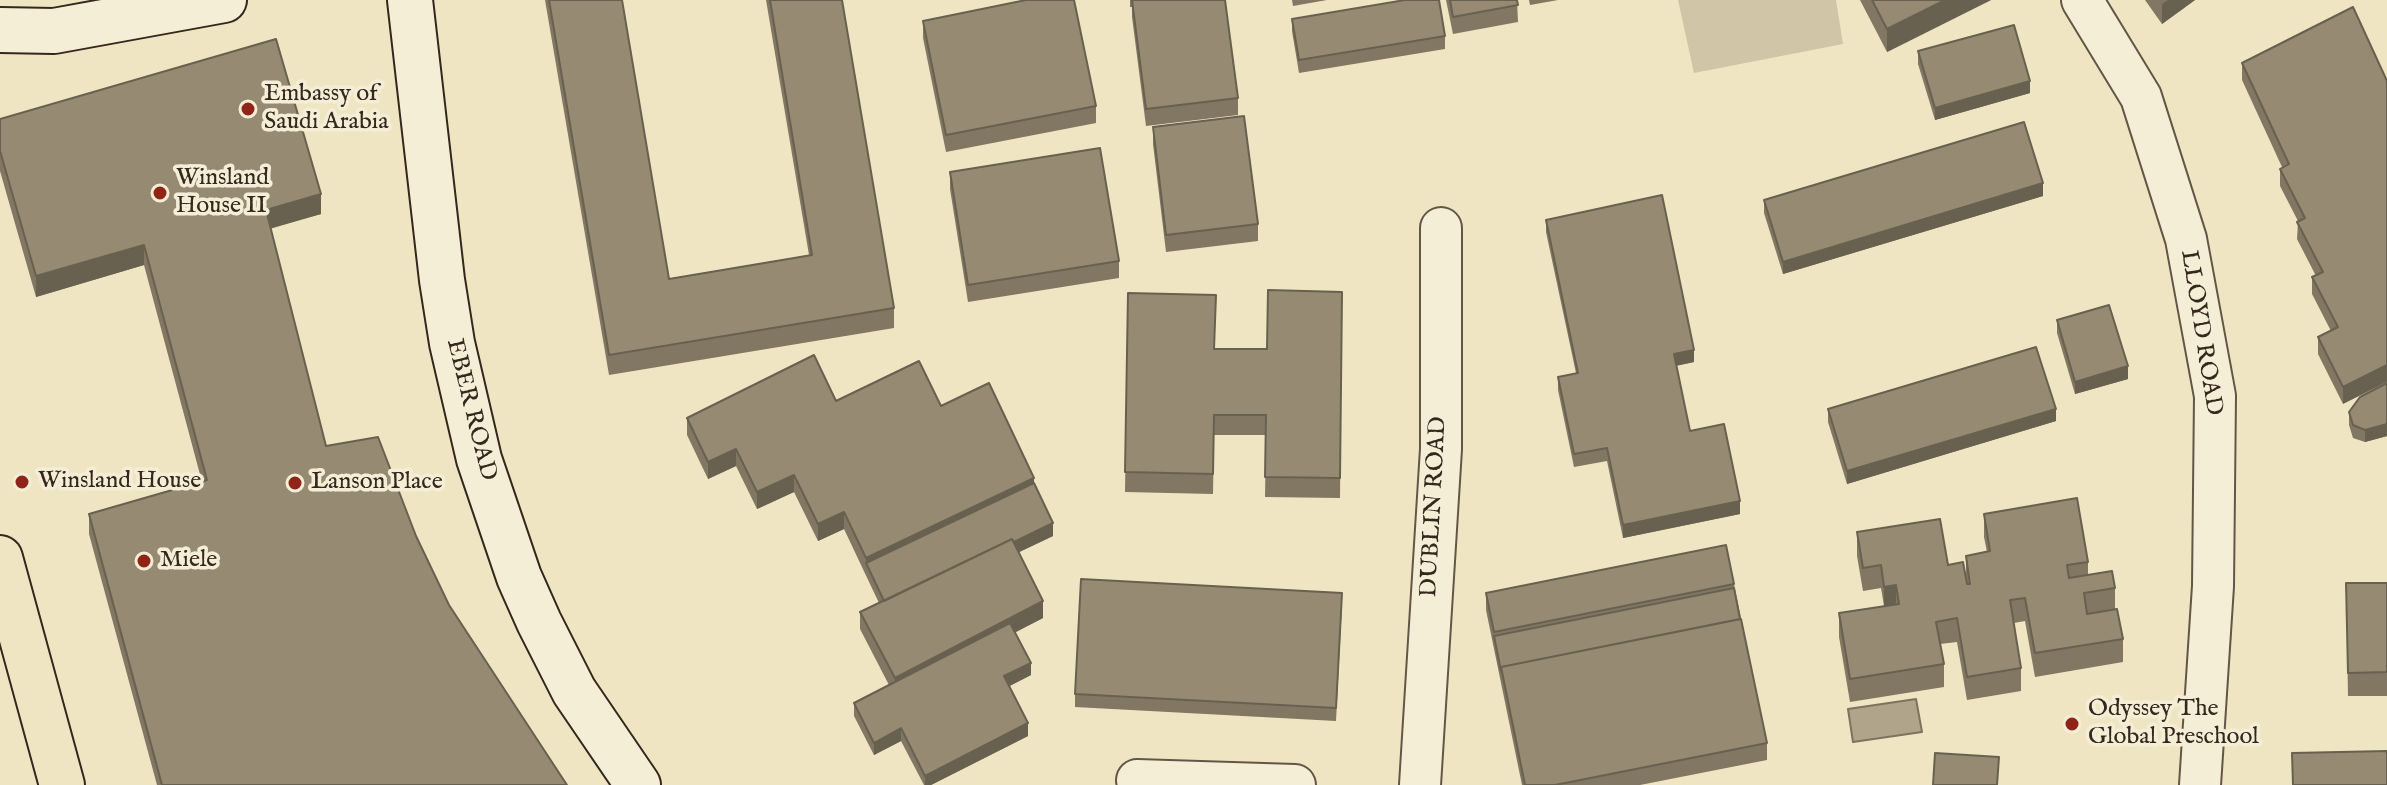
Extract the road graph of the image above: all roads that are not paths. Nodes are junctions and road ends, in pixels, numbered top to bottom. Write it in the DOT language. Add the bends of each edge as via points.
graph roads {
  1 [pos="224,0"];
  2 [pos="410,0"];
  3 [pos="2082,0"];
  4 [pos="0,30"];
  5 [pos="1441,228"];
  6 [pos="0,558"];
  7 [pos="1137,780"];
  8 [pos="62,785"];
  9 [pos="638,785"];
  10 [pos="1295,785"];
  11 [pos="1420,785"];
  12 [pos="2200,785"];
  1 -- 4 [label="main road" via="54,31"];
  2 -- 9 [label="main road, EBER ROAD" via="442,280 479,459 539,622 574,691"];
  3 -- 12 [label="street, LLOYD ROAD" via="2141,97 2186,239 2215,396 2213,586"];
  5 -- 11 [label="street, DUBLIN ROAD" via="1441,449"];
  6 -- 8 [label="main road"];
  7 -- 10 [label="street"];
}
